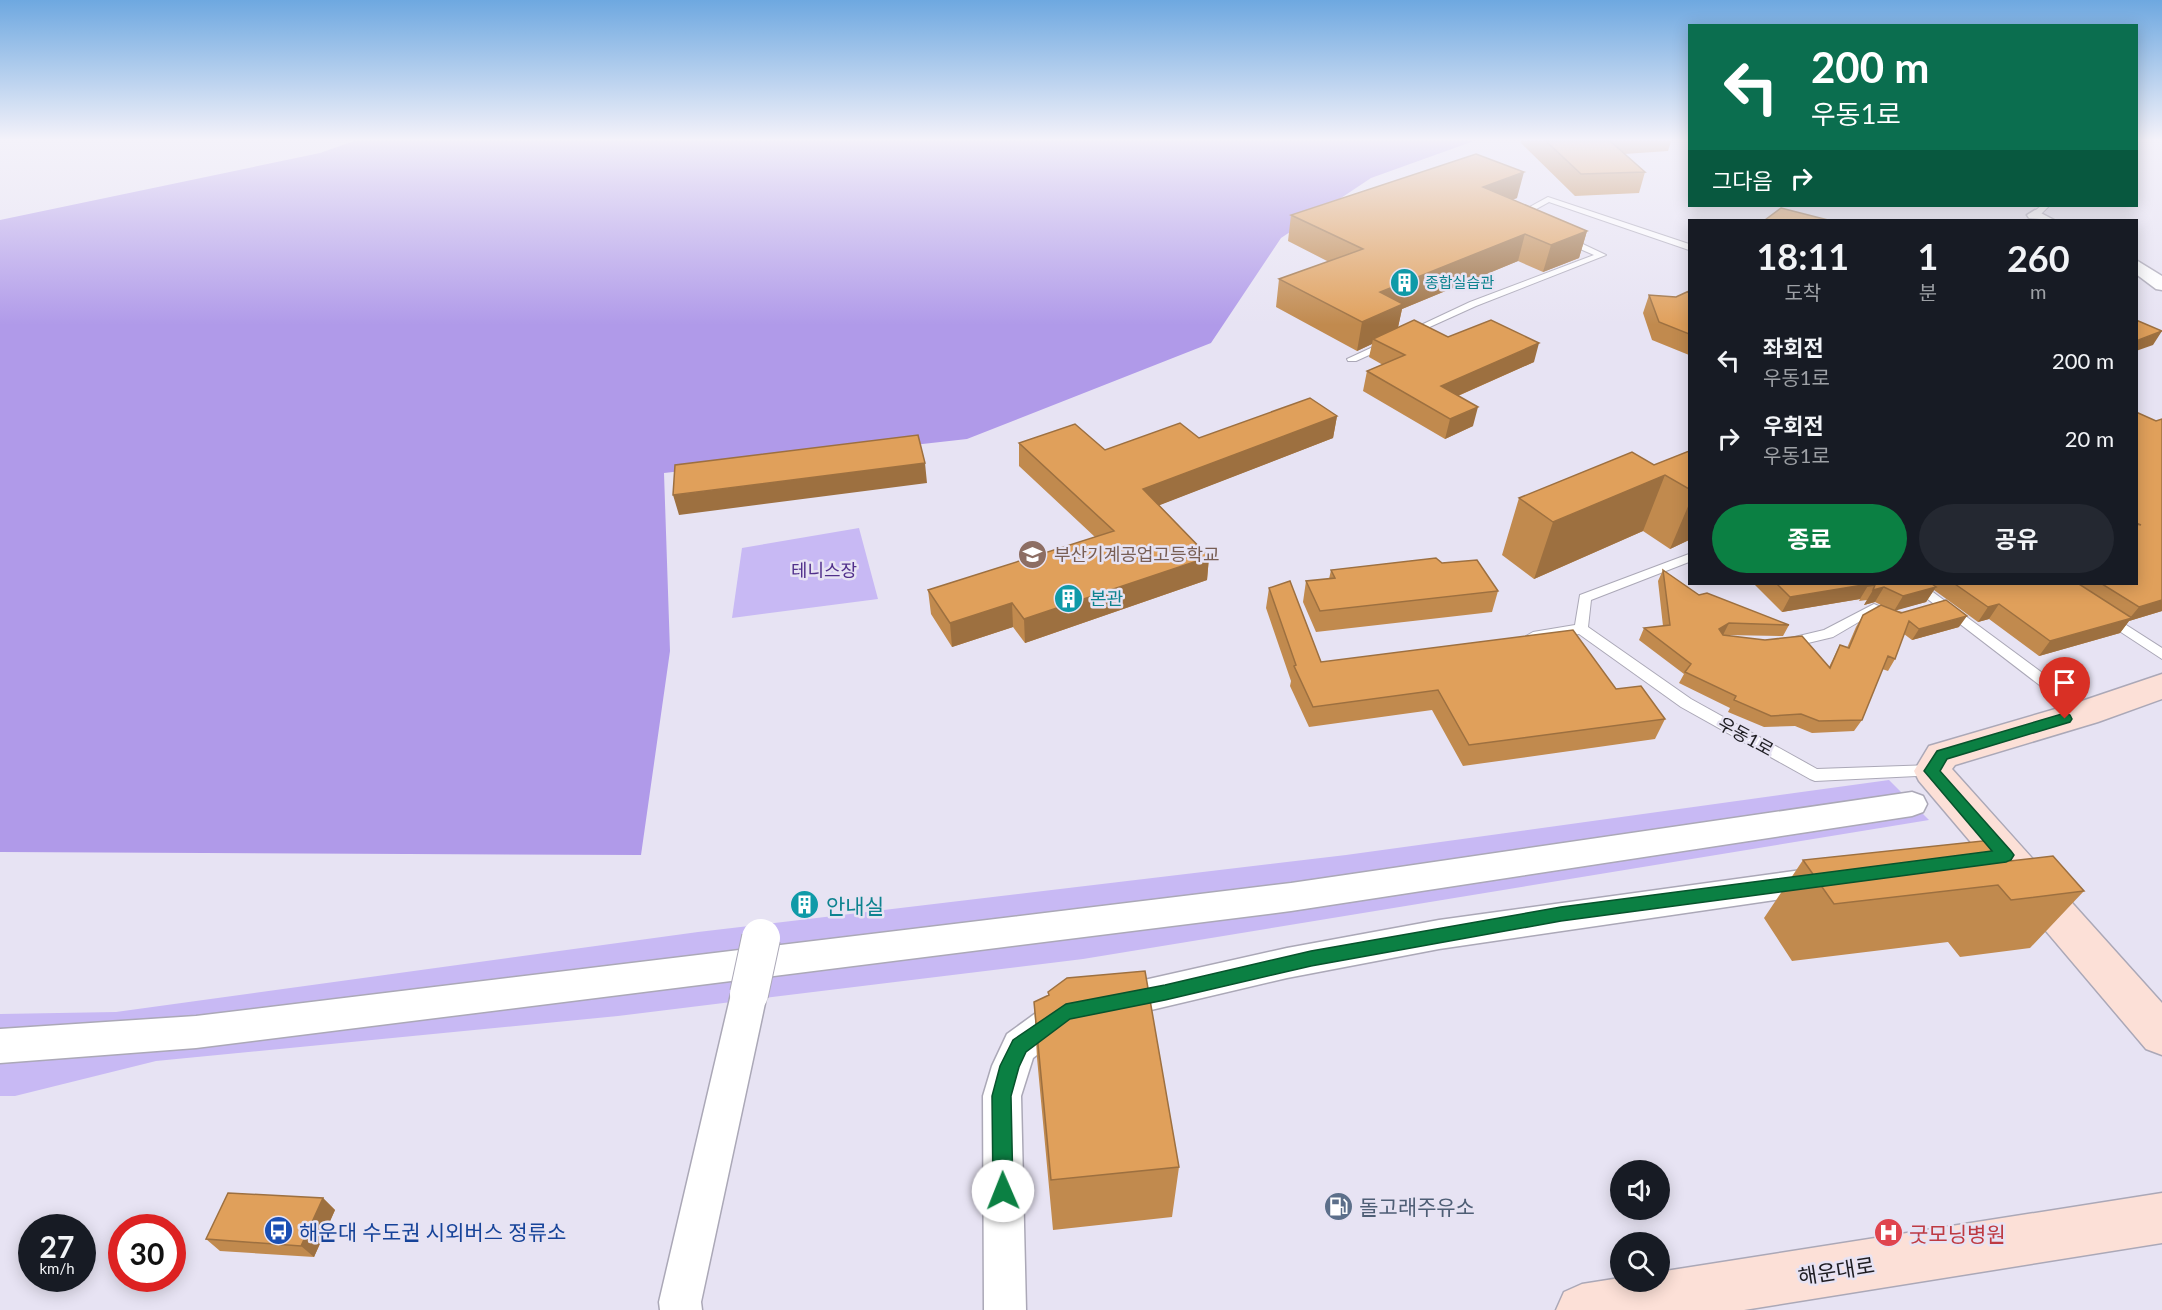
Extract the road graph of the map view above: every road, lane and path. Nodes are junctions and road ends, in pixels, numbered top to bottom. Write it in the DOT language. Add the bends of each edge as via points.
graph roads {
  1 [pos="1542,202"];
  2 [pos="1557,202"];
  3 [pos="1524,222"];
  4 [pos="1553,235"];
  5 [pos="1688,247"];
  6 [pos="2138,267"];
  7 [pos="2162,285"];
  8 [pos="1402,336"];
  9 [pos="1392,341"];
  10 [pos="1352,359"];
  11 [pos="1688,558"];
  12 [pos="1915,585"];
  13 [pos="1941,604"];
  14 [pos="1922,609"];
  15 [pos="2095,609"];
  16 [pos="1903,615"];
  17 [pos="1581,629"];
  18 [pos="1522,637"];
  19 [pos="1777,644"];
  20 [pos="2162,654"];
  21 [pos="2162,686"];
  22 [pos="2086,712"];
  23 [pos="1932,771"];
  24 [pos="1912,804"];
  25 [pos="1856,876"];
  26 [pos="761,938"];
  27 [pos="2162,1035"];
  28 [pos="0,1046"];
  29 [pos="2162,1218"];
  30 [pos="681,1310"];
  31 [pos="1005,1310"];
  32 [pos="1582,1310"];
  1 -- 3 [label="lane" via="1514,218"];
  2 -- 5 [label="lane"];
  4 -- 8 [label="lane" via="1602,255 1473,304"];
  6 -- 7 [label="street"];
  9 -- 10 [label="lane"];
  11 -- 17 [label="lane" via="1585,598"];
  12 -- 13 [label="lane"];
  13 -- 14 [label="lane"];
  13 -- 22 [label="lane"];
  15 -- 20 [label="lane"];
  16 -- 19 [label="lane" via="1893,618 1874,608 1828,634"];
  17 -- 18 [label="lane"];
  17 -- 23 [label="lane, 우동1로" via="1686,703 1815,775"];
  21 -- 22 [label="street"];
  22 -- 23 [label="street" via="1942,755"];
  23 -- 27 [label="street" via="1988,858"];
  24 -- 28 [label="street" via="1291,897 196,1032"];
  25 -- 31 [label="street" via="1478,928 1311,958 1066,1012 1020,1046 1002,1096"];
  26 -- 30 [label="street, bridge"];
  29 -- 32 [label="street, 해운대로"];
}
